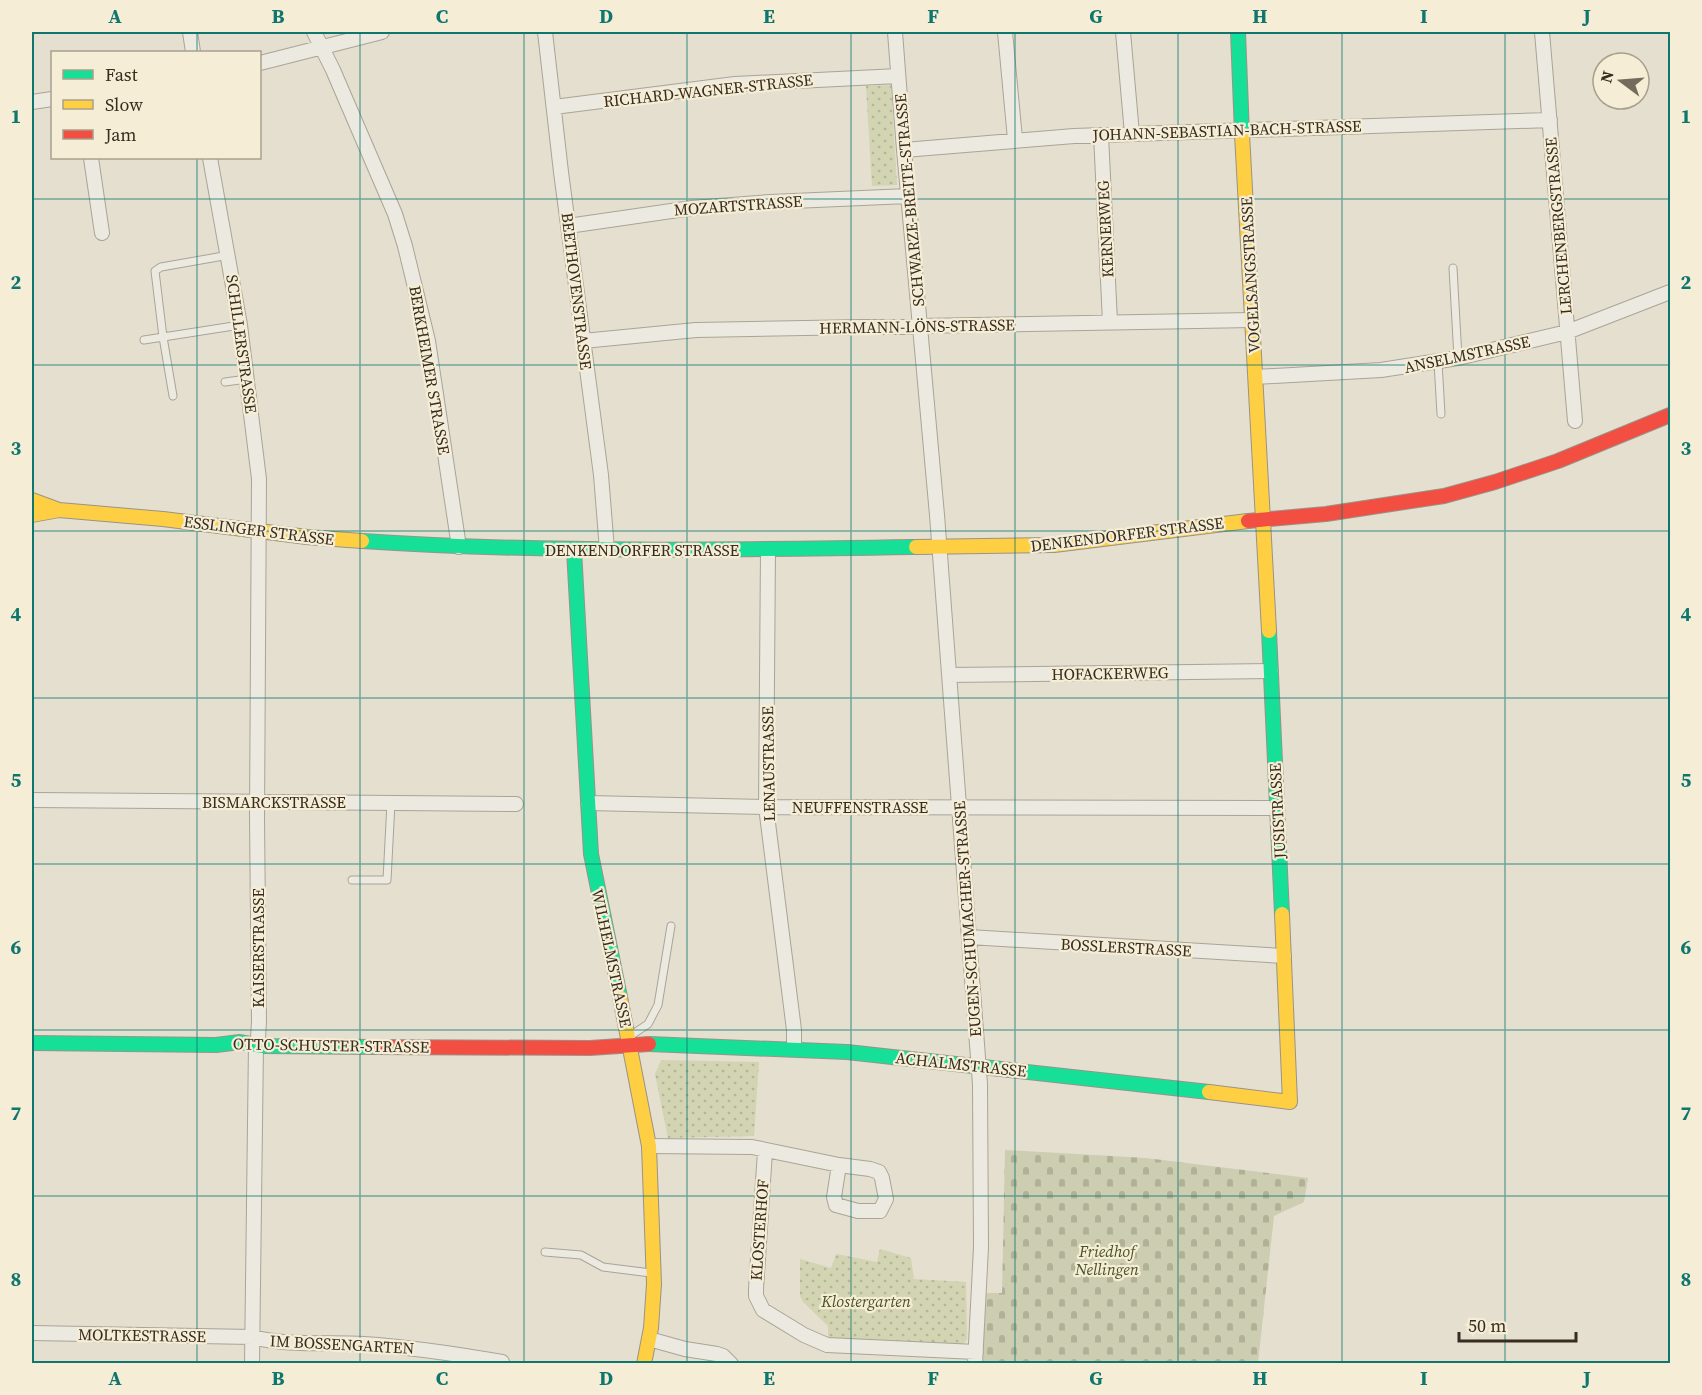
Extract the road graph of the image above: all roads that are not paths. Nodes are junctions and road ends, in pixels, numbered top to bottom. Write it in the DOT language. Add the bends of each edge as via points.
graph roads {
  1 [pos="190,32"];
  2 [pos="314,32"];
  3 [pos="382,32"];
  4 [pos="545,32"];
  5 [pos="895,32"];
  6 [pos="1005,32"];
  7 [pos="1123,32"];
  8 [pos="1238,32"];
  9 [pos="1542,32"];
  10 [pos="322,48"];
  11 [pos="194,51"];
  12 [pos="261,63"];
  13 [pos="898,76"];
  14 [pos="51,99"];
  15 [pos="32,102"];
  16 [pos="554,107"];
  17 [pos="1550,120"];
  18 [pos="1243,129"];
  19 [pos="1132,134"];
  20 [pos="1101,135"];
  21 [pos="1015,139"];
  22 [pos="904,150"];
  23 [pos="91,159"];
  24 [pos="210,159"];
  25 [pos="908,196"];
  26 [pos="568,226"];
  27 [pos="102,233"];
  28 [pos="229,255"];
  29 [pos="1453,268"];
  30 [pos="1671,292"];
  31 [pos="1252,320"];
  32 [pos="1110,322"];
  33 [pos="240,325"];
  34 [pos="920,326"];
  35 [pos="1567,332"];
  36 [pos="163,337"];
  37 [pos="144,340"];
  38 [pos="583,341"];
  39 [pos="1458,358"];
  40 [pos="1438,362"];
  41 [pos="1256,377"];
  42 [pos="248,379"];
  43 [pos="225,382"];
  44 [pos="173,396"];
  45 [pos="1441,414"];
  46 [pos="1671,415"];
  47 [pos="1575,421"];
  48 [pos="32,500"];
  49 [pos="59,510"];
  50 [pos="32,515"];
  51 [pos="1263,519"];
  52 [pos="260,531"];
  53 [pos="459,547"];
  54 [pos="939,548"];
  55 [pos="574,550"];
  56 [pos="607,550"];
  57 [pos="768,550"];
  58 [pos="1271,671"];
  59 [pos="949,675"];
  60 [pos="32,800"];
  61 [pos="258,801"];
  62 [pos="391,803"];
  63 [pos="588,803"];
  64 [pos="516,804"];
  65 [pos="766,807"];
  66 [pos="959,807"];
  67 [pos="1277,808"];
  68 [pos="352,880"];
  69 [pos="671,926"];
  70 [pos="969,937"];
  71 [pos="1284,956"];
  72 [pos="629,1041"];
  73 [pos="32,1043"];
  74 [pos="256,1044"];
  75 [pos="794,1049"];
  76 [pos="978,1065"];
  77 [pos="1290,1102"];
  78 [pos="649,1146"];
  79 [pos="765,1151"];
  80 [pos="839,1165"];
  81 [pos="545,1252"];
  82 [pos="654,1273"];
  83 [pos="32,1333"];
  84 [pos="252,1337"];
  85 [pos="649,1339"];
  86 [pos="976,1358"];
  87 [pos="502,1362"];
  88 [pos="252,1364"];
  89 [pos="644,1364"];
  90 [pos="731,1364"];
  1 -- 11 [label="street"];
  2 -- 10 [label="street, BERKHEIMER STRASSE"];
  3 -- 10 [label="street"];
  4 -- 16 [label="street, BEETHOVENSTRASSE"];
  5 -- 13 [label="street, SCHWARZE-BREITE-STRASSE"];
  6 -- 21 [label="street"];
  7 -- 19 [label="street"];
  8 -- 18 [label="street, VOGELSANGSTRASSE"];
  9 -- 17 [label="street, LERCHENBERGSTRASSE"];
  10 -- 12 [label="street"];
  10 -- 53 [label="street, BERKHEIMER STRASSE" via="395,214 405,246 428,341"];
  13 -- 16 [label="street, RICHARD-WAGNER-STRASSE" via="735,84"];
  13 -- 22 [label="street, SCHWARZE-BREITE-STRASSE"];
  14 -- 15 [label="street"];
  16 -- 26 [label="street, BEETHOVENSTRASSE"];
  17 -- 18 [label="street, JOHANN-SEBASTIAN-BACH-STRASSE"];
  17 -- 35 [label="street, LERCHENBERGSTRASSE"];
  18 -- 19 [label="street, JOHANN-SEBASTIAN-BACH-STRASSE"];
  18 -- 31 [label="street, VOGELSANGSTRASSE"];
  19 -- 20 [label="street, JOHANN-SEBASTIAN-BACH-STRASSE"];
  20 -- 21 [label="street, JOHANN-SEBASTIAN-BACH-STRASSE"];
  20 -- 32 [label="street, KERNERWEG"];
  21 -- 22 [label="street, JOHANN-SEBASTIAN-BACH-STRASSE"];
  22 -- 25 [label="street, SCHWARZE-BREITE-STRASSE"];
  23 -- 27 [label="street"];
  24 -- 28 [label="street, SCHILLERSTRASSE"];
  25 -- 26 [label="street, MOZARTSTRASSE" via="702,207"];
  25 -- 34 [label="street, SCHWARZE-BREITE-STRASSE"];
  26 -- 38 [label="street, BEETHOVENSTRASSE"];
  28 -- 33 [label="street, SCHILLERSTRASSE"];
  28 -- 36 [label="lane" via="156,269"];
  29 -- 39 [label="lane"];
  30 -- 35 [label="street, ANSELMSTRASSE"];
  31 -- 32 [label="street, HERMANN-LÖNS-STRASSE"];
  31 -- 41 [label="street, VOGELSANGSTRASSE"];
  32 -- 34 [label="street, HERMANN-LÖNS-STRASSE"];
  33 -- 36 [label="lane"];
  33 -- 42 [label="street, SCHILLERSTRASSE"];
  34 -- 38 [label="street, HERMANN-LÖNS-STRASSE" via="696,330"];
  34 -- 54 [label="street, SCHWARZE-BREITE-STRASSE"];
  35 -- 39 [label="street, ANSELMSTRASSE"];
  35 -- 47 [label="street, LERCHENBERGSTRASSE"];
  36 -- 37 [label="lane"];
  36 -- 44 [label="lane"];
  38 -- 56 [label="street, BEETHOVENSTRASSE"];
  39 -- 40 [label="street, ANSELMSTRASSE"];
  40 -- 41 [label="street, ANSELMSTRASSE" via="1381,370"];
  40 -- 45 [label="lane"];
  41 -- 51 [label="street, VOGELSANGSTRASSE"];
  42 -- 43 [label="lane"];
  42 -- 52 [label="street, SCHILLERSTRASSE" via="258,462"];
  46 -- 51 [label="street, DENKENDORFER STRASSE" via="1558,461 1458,493 1368,509"];
  48 -- 49 [label="street, ESSLINGER STRASSE"];
  49 -- 50 [label="street, ESSLINGER STRASSE"];
  49 -- 52 [label="street, ESSLINGER STRASSE"];
  51 -- 54 [label="street, DENKENDORFER STRASSE" via="1071,544"];
  51 -- 58 [label="street, JUSISTRASSE"];
  52 -- 53 [label="street, ESSLINGER STRASSE"];
  52 -- 61 [label="street, KAISERSTRASSE"];
  53 -- 55 [label="street, DENKENDORFER STRASSE"];
  54 -- 57 [label="street, DENKENDORFER STRASSE"];
  54 -- 59 [label="street, EUGEN-SCHUMACHER-STRASSE"];
  55 -- 56 [label="street, DENKENDORFER STRASSE"];
  55 -- 63 [label="street, WILHELMSTRASSE"];
  56 -- 57 [label="street, DENKENDORFER STRASSE"];
  57 -- 65 [label="street, LENAUSTRASSE"];
  58 -- 59 [label="street, HOFACKERWEG"];
  58 -- 67 [label="street, JUSISTRASSE"];
  59 -- 66 [label="street, EUGEN-SCHUMACHER-STRASSE"];
  60 -- 61 [label="street, BISMARCKSTRASSE"];
  61 -- 62 [label="street, BISMARCKSTRASSE"];
  61 -- 74 [label="street, KAISERSTRASSE"];
  62 -- 64 [label="street, BISMARCKSTRASSE"];
  62 -- 68 [label="lane" via="387,880"];
  63 -- 65 [label="street, NEUFFENSTRASSE"];
  63 -- 72 [label="street, WILHELMSTRASSE" via="594,873"];
  65 -- 66 [label="street, NEUFFENSTRASSE"];
  65 -- 75 [label="street, LENAUSTRASSE"];
  66 -- 67 [label="street, NEUFFENSTRASSE"];
  66 -- 70 [label="street, EUGEN-SCHUMACHER-STRASSE"];
  67 -- 71 [label="street, JUSISTRASSE"];
  69 -- 72 [label="lane" via="658,1005 648,1024"];
  70 -- 71 [label="street, BOSSLERSTRASSE"];
  70 -- 76 [label="street, EUGEN-SCHUMACHER-STRASSE"];
  71 -- 77 [label="street, JUSISTRASSE"];
  72 -- 74 [label="street, OTTO-SCHUSTER-STRASSE" via="590,1048"];
  72 -- 75 [label="street, ACHALMSTRASSE"];
  72 -- 78 [label="street, WILHELMSTRASSE"];
  73 -- 74 [label="street, OTTO-SCHUSTER-STRASSE"];
  74 -- 84 [label="street, KAISERSTRASSE"];
  75 -- 76 [label="street, ACHALMSTRASSE"];
  76 -- 77 [label="street, ACHALMSTRASSE"];
  76 -- 86 [label="street, EUGEN-SCHUMACHER-STRASSE" via="981,1246"];
  78 -- 79 [label="street" via="746,1147"];
  78 -- 82 [label="street, WILHELMSTRASSE"];
  79 -- 80 [label="street"];
  79 -- 86 [label="street, KLOSTERHOF" via="756,1296 763,1310 821,1343 838,1347"];
  81 -- 82 [label="lane" via="581,1255 603,1267"];
  82 -- 85 [label="street, WILHELMSTRASSE"];
  83 -- 84 [label="street, MOLTKESTRASSE"];
  84 -- 87 [label="street, IM BOSSENGARTEN" via="270,1342 411,1348"];
  84 -- 88 [label="street, KAISERSTRASSE"];
  85 -- 89 [label="street, WILHELMSTRASSE"];
  85 -- 90 [label="street" via="717,1354"];
}
